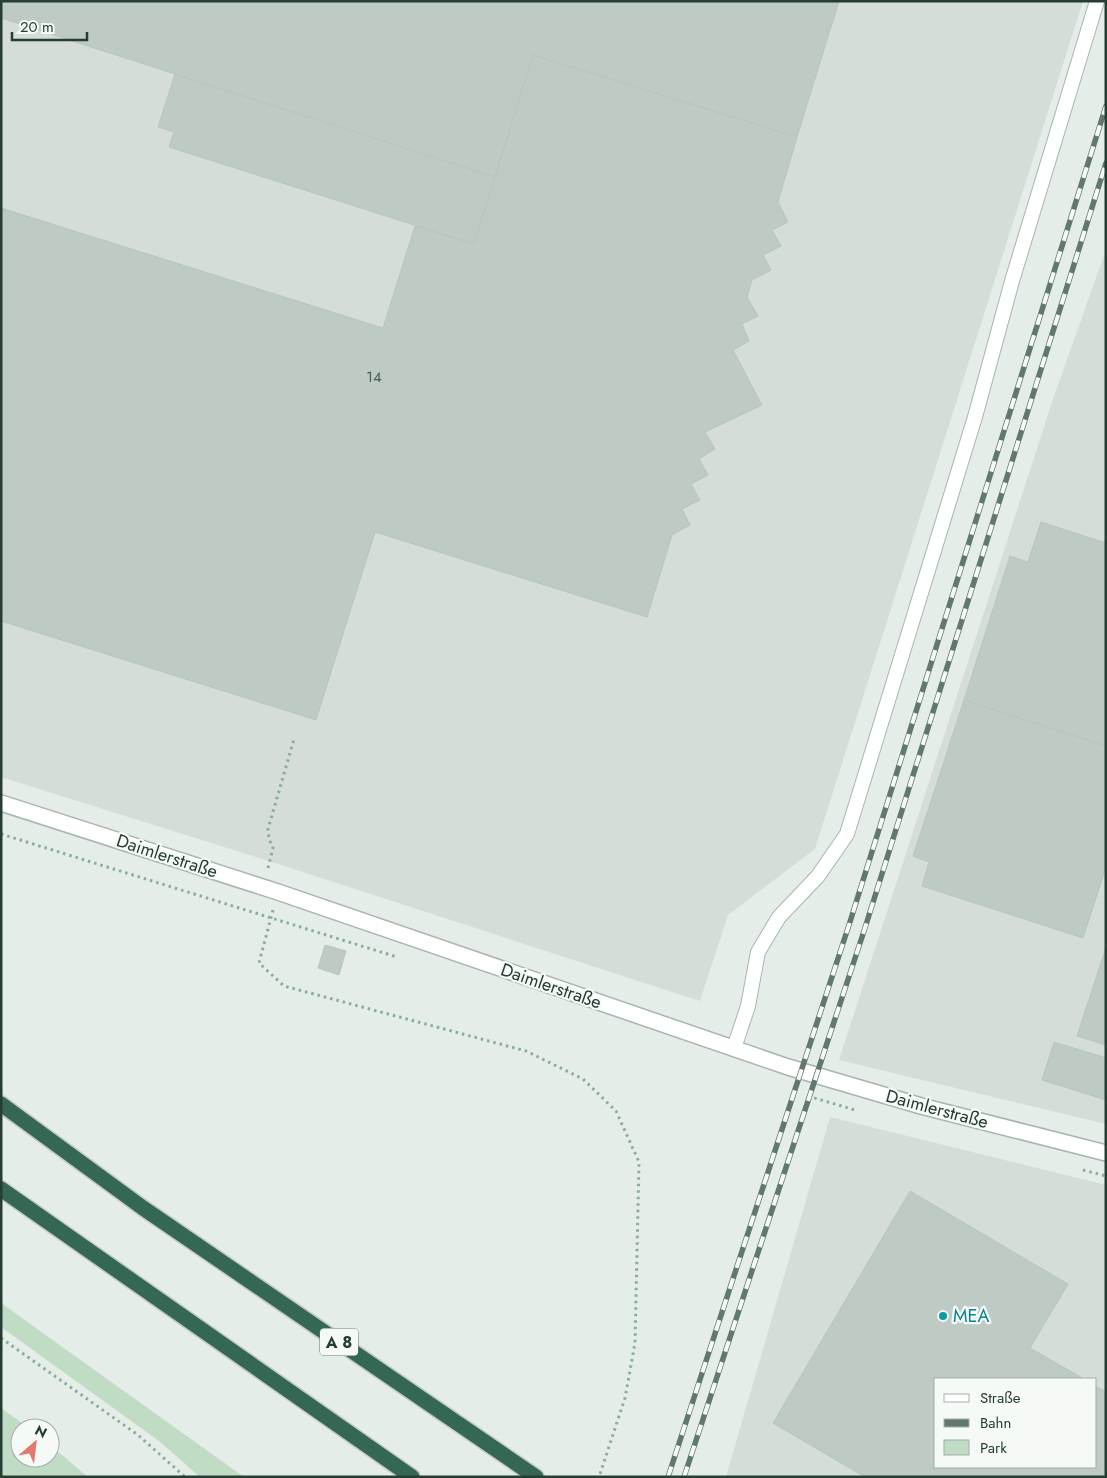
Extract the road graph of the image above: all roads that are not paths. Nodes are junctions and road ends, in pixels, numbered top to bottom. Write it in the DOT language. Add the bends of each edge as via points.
graph roads {
  1 [pos="1097,1"];
  2 [pos="1,803"];
  3 [pos="734,1048"];
  4 [pos="1,1104"];
  5 [pos="1106,1153"];
  6 [pos="1,1189"];
  7 [pos="412,1477"];
  8 [pos="536,1477"];
  1 -- 3 [label="lane" via="975,417 847,834 818,876 779,917 758,952 748,1006"];
  2 -- 3 [label="street, Daimlerstraße" via="278,892"];
  3 -- 5 [label="street, Daimlerstraße" via="922,1106"];
  4 -- 8 [label="highway, A 8" via="143,1208"];
  6 -- 7 [label="highway"];
}
